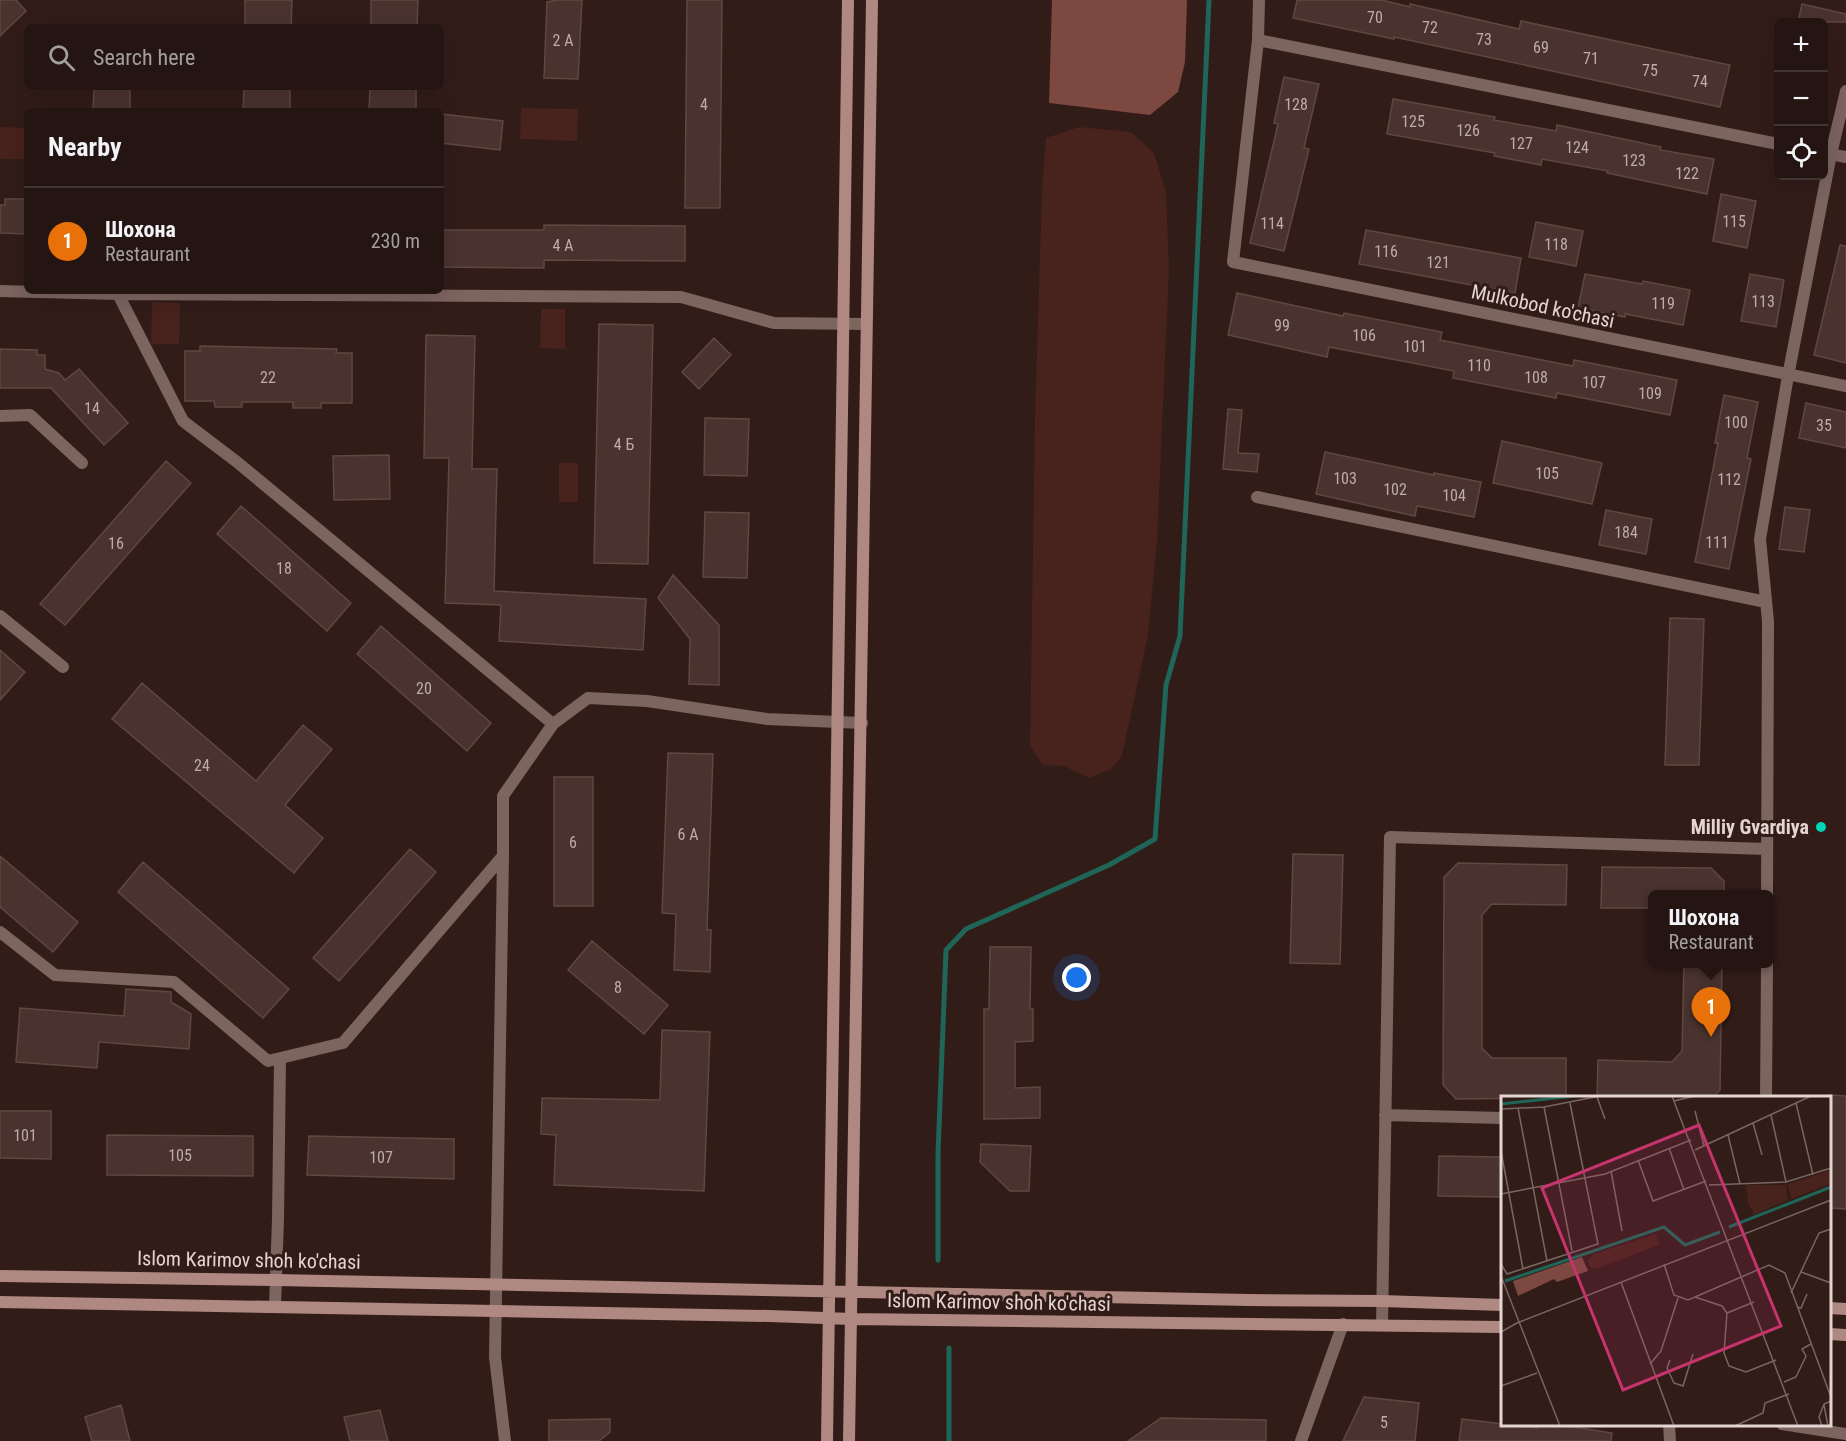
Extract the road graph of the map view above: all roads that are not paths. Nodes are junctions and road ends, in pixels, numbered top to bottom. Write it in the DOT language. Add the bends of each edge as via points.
graph roads {
  1 [pos="848,0"];
  2 [pos="872,0"];
  3 [pos="1259,0"];
  4 [pos="1258,40"];
  5 [pos="1846,91"];
  6 [pos="1774,143"];
  7 [pos="1828,151"];
  8 [pos="1828,154"];
  9 [pos="1846,157"];
  10 [pos="1822,180"];
  11 [pos="0,291"];
  12 [pos="24,292"];
  13 [pos="118,294"];
  14 [pos="844,324"];
  15 [pos="865,324"];
  16 [pos="1788,376"];
  17 [pos="1846,386"];
  18 [pos="0,416"];
  19 [pos="82,464"];
  20 [pos="1257,497"];
  21 [pos="1766,602"];
  22 [pos="0,616"];
  23 [pos="63,667"];
  24 [pos="836,722"];
  25 [pos="862,723"];
  26 [pos="553,724"];
  27 [pos="1767,849"];
  28 [pos="503,856"];
  29 [pos="1767,890"];
  30 [pos="0,932"];
  31 [pos="1767,968"];
  32 [pos="279,1059"];
  33 [pos="1766,1096"];
  34 [pos="1384,1115"];
  35 [pos="1501,1119"];
  36 [pos="0,1276"];
  37 [pos="276,1280"];
  38 [pos="496,1285"];
  39 [pos="830,1291"];
  40 [pos="852,1292"];
  41 [pos="1382,1301"];
  42 [pos="0,1302"];
  43 [pos="1501,1305"];
  44 [pos="275,1307"];
  45 [pos="1831,1308"];
  46 [pos="1846,1309"];
  47 [pos="496,1312"];
  48 [pos="829,1319"];
  49 [pos="852,1320"];
  50 [pos="1343,1324"];
  51 [pos="1382,1325"];
  52 [pos="1501,1328"];
  53 [pos="1831,1334"];
  54 [pos="1846,1335"];
  55 [pos="1669,1426"];
  56 [pos="1789,1426"];
  57 [pos="1846,1434"];
  58 [pos="505,1441"];
  59 [pos="827,1441"];
  60 [pos="849,1441"];
  61 [pos="1301,1441"];
  62 [pos="1670,1441"];
  1 -- 14 [label="main road"];
  2 -- 15 [label="main road"];
  3 -- 4 [label="street"];
  4 -- 6 [label="street"];
  4 -- 16 [label="street, Mulkobod ko'chasi" via="1233,262"];
  5 -- 7 [label="street"];
  8 -- 9 [label="street"];
  10 -- 16 [label="street"];
  11 -- 12 [label="street"];
  13 -- 14 [label="street" via="681,297 774,323"];
  13 -- 26 [label="street" via="183,422 237,462"];
  14 -- 15 [label="street"];
  14 -- 24 [label="main road"];
  15 -- 25 [label="main road"];
  16 -- 17 [label="street, Mulkobod ko'chasi"];
  16 -- 21 [label="street" via="1760,539"];
  18 -- 19 [label="street" via="30,415"];
  20 -- 21 [label="street"];
  21 -- 27 [label="street"];
  22 -- 23 [label="street"];
  24 -- 25 [label="street"];
  24 -- 26 [label="street" via="767,719 647,701 588,698"];
  24 -- 39 [label="main road"];
  25 -- 40 [label="main road"];
  26 -- 28 [label="street" via="503,796"];
  27 -- 29 [label="street"];
  27 -- 34 [label="street" via="1390,837"];
  28 -- 32 [label="street" via="343,1043"];
  28 -- 38 [label="street"];
  30 -- 32 [label="street" via="55,975 174,982 268,1061"];
  31 -- 33 [label="street"];
  32 -- 37 [label="street"];
  34 -- 35 [label="street"];
  34 -- 41 [label="street"];
  36 -- 37 [label="main road, Islom Karimov shoh ko'chasi"];
  37 -- 38 [label="main road, Islom Karimov shoh ko'chasi"];
  37 -- 44 [label="street"];
  38 -- 39 [label="main road, Islom Karimov shoh ko'chasi"];
  38 -- 47 [label="street"];
  39 -- 40 [label="main road, Islom Karimov shoh ko'chasi"];
  39 -- 48 [label="main road"];
  40 -- 41 [label="main road, Islom Karimov shoh ko'chasi"];
  40 -- 49 [label="main road"];
  41 -- 43 [label="main road, Islom Karimov shoh ko'chasi"];
  41 -- 51 [label="street"];
  42 -- 44 [label="main road, Islom Karimov shoh ko'chasi"];
  44 -- 47 [label="main road, Islom Karimov shoh ko'chasi"];
  45 -- 46 [label="main road"];
  47 -- 48 [label="main road, Islom Karimov shoh ko'chasi"];
  47 -- 58 [label="street" via="495,1358"];
  48 -- 49 [label="main road, Islom Karimov shoh ko'chasi"];
  48 -- 59 [label="main road"];
  49 -- 50 [label="main road, Islom Karimov shoh ko'chasi"];
  49 -- 60 [label="main road"];
  50 -- 51 [label="main road, Islom Karimov shoh ko'chasi"];
  50 -- 61 [label="street"];
  51 -- 52 [label="main road, Islom Karimov shoh ko'chasi"];
  53 -- 54 [label="main road"];
  55 -- 62 [label="street"];
  56 -- 57 [label="street"];
}
